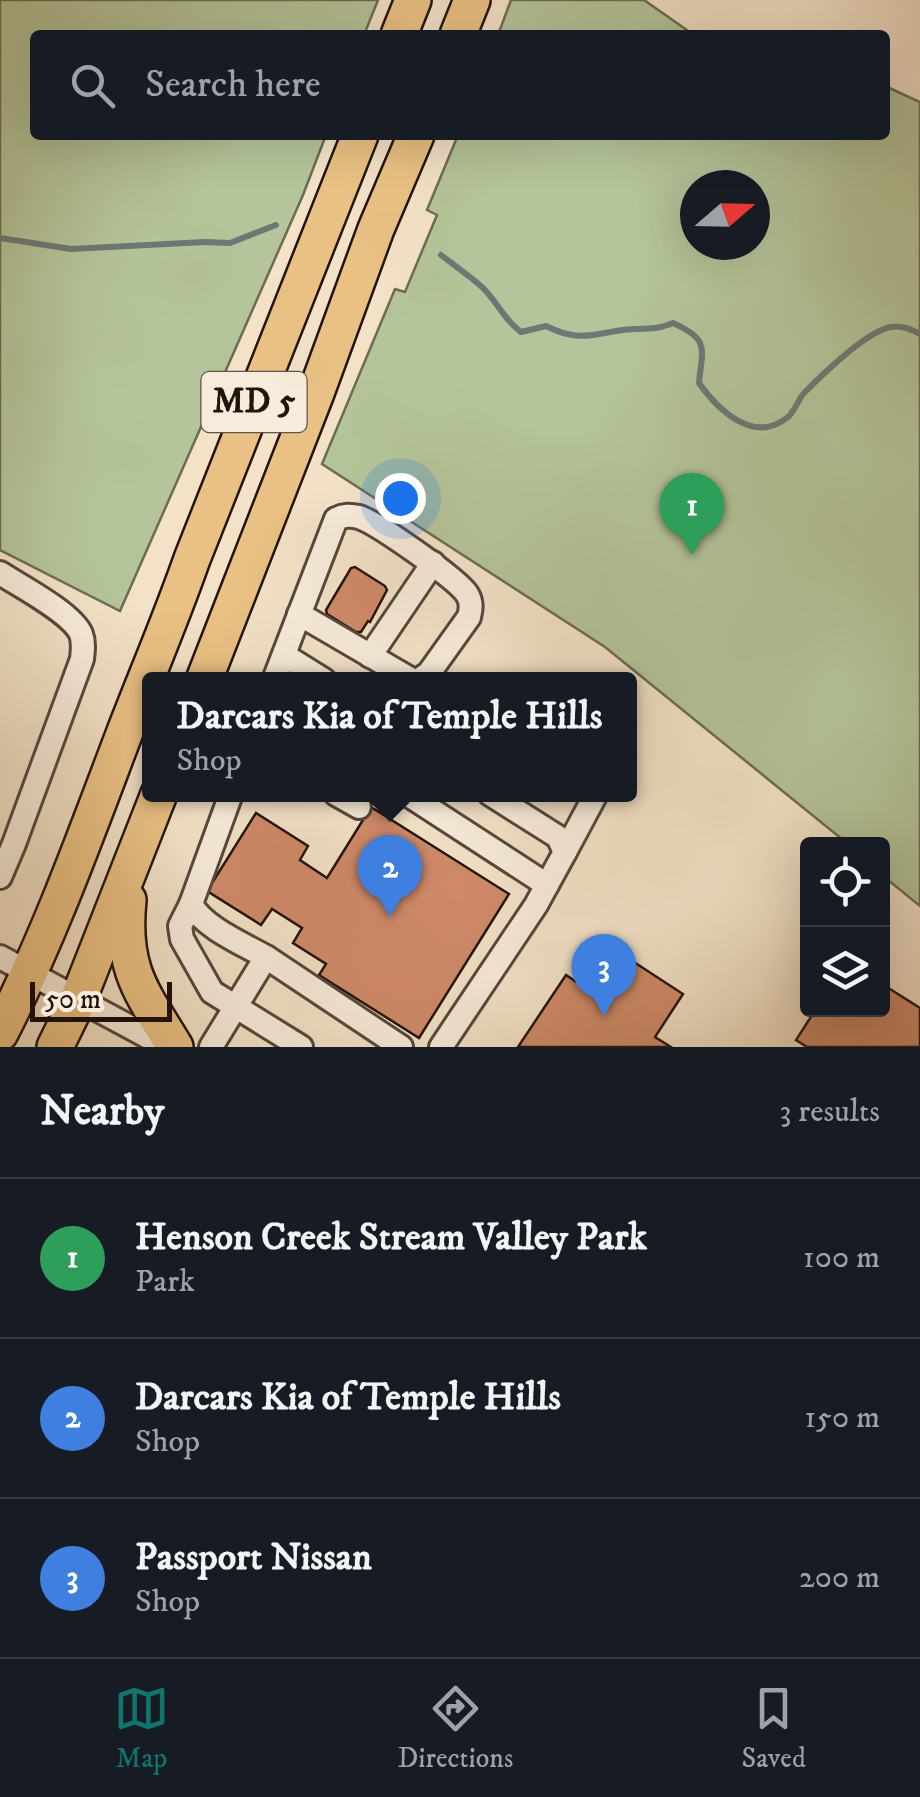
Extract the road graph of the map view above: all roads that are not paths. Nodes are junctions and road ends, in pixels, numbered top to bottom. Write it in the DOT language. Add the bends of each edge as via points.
graph roads {
  1 [pos="413,0"];
  2 [pos="472,0"];
  3 [pos="401,30"];
  4 [pos="460,30"];
  5 [pos="358,140"];
  6 [pos="414,140"];
  7 [pos="432,563"];
  8 [pos="0,574"];
  9 [pos="300,614"];
  10 [pos="284,655"];
  11 [pos="370,656"];
  12 [pos="207,672"];
  13 [pos="277,672"];
  14 [pos="311,672"];
  15 [pos="400,672"];
  16 [pos="429,672"];
  17 [pos="156,802"];
  18 [pos="228,802"];
  19 [pos="350,802"];
  20 [pos="419,802"];
  21 [pos="503,802"];
  22 [pos="592,802"];
  23 [pos="359,807"];
  24 [pos="566,852"];
  25 [pos="133,862"];
  26 [pos="0,877"];
  27 [pos="547,885"];
  28 [pos="191,904"];
  29 [pos="266,957"];
  30 [pos="15,965"];
  31 [pos="78,1000"];
  32 [pos="236,1005"];
  33 [pos="0,1033"];
  34 [pos="55,1047"];
  35 [pos="167,1047"];
  36 [pos="175,1047"];
  37 [pos="211,1047"];
  38 [pos="301,1047"];
  39 [pos="401,1047"];
  40 [pos="441,1047"];
  1 -- 3 [label="highway"];
  2 -- 4 [label="highway"];
  5 -- 30 [label="highway, MD 5"];
  6 -- 12 [label="highway, MD 5"];
  7 -- 9 [label="street" via="360,518 343,515"];
  7 -- 11 [label="street"];
  7 -- 16 [label="street" via="472,607"];
  8 -- 26 [label="street" via="54,608 83,640 82,659"];
  9 -- 10 [label="street"];
  9 -- 11 [label="street"];
  10 -- 13 [label="street"];
  10 -- 14 [label="street"];
  11 -- 15 [label="street"];
  17 -- 25 [label="highway"];
  18 -- 28 [label="street"];
  19 -- 23 [label="street"];
  20 -- 27 [label="street"];
  21 -- 24 [label="street" via="558,837"];
  22 -- 24 [label="street"];
  24 -- 27 [label="street"];
  25 -- 31 [label="highway"];
  25 -- 36 [label="highway" via="126,917 130,966"];
  27 -- 40 [label="street"];
  28 -- 29 [label="street" via="208,924"];
  28 -- 32 [label="street" via="180,926 182,939 212,992"];
  29 -- 32 [label="street"];
  29 -- 39 [label="street"];
  30 -- 31 [label="street"];
  30 -- 33 [label="highway, MD 5"];
  31 -- 34 [label="highway"];
  31 -- 35 [label="street"];
  32 -- 37 [label="street"];
  32 -- 38 [label="street"];
}
